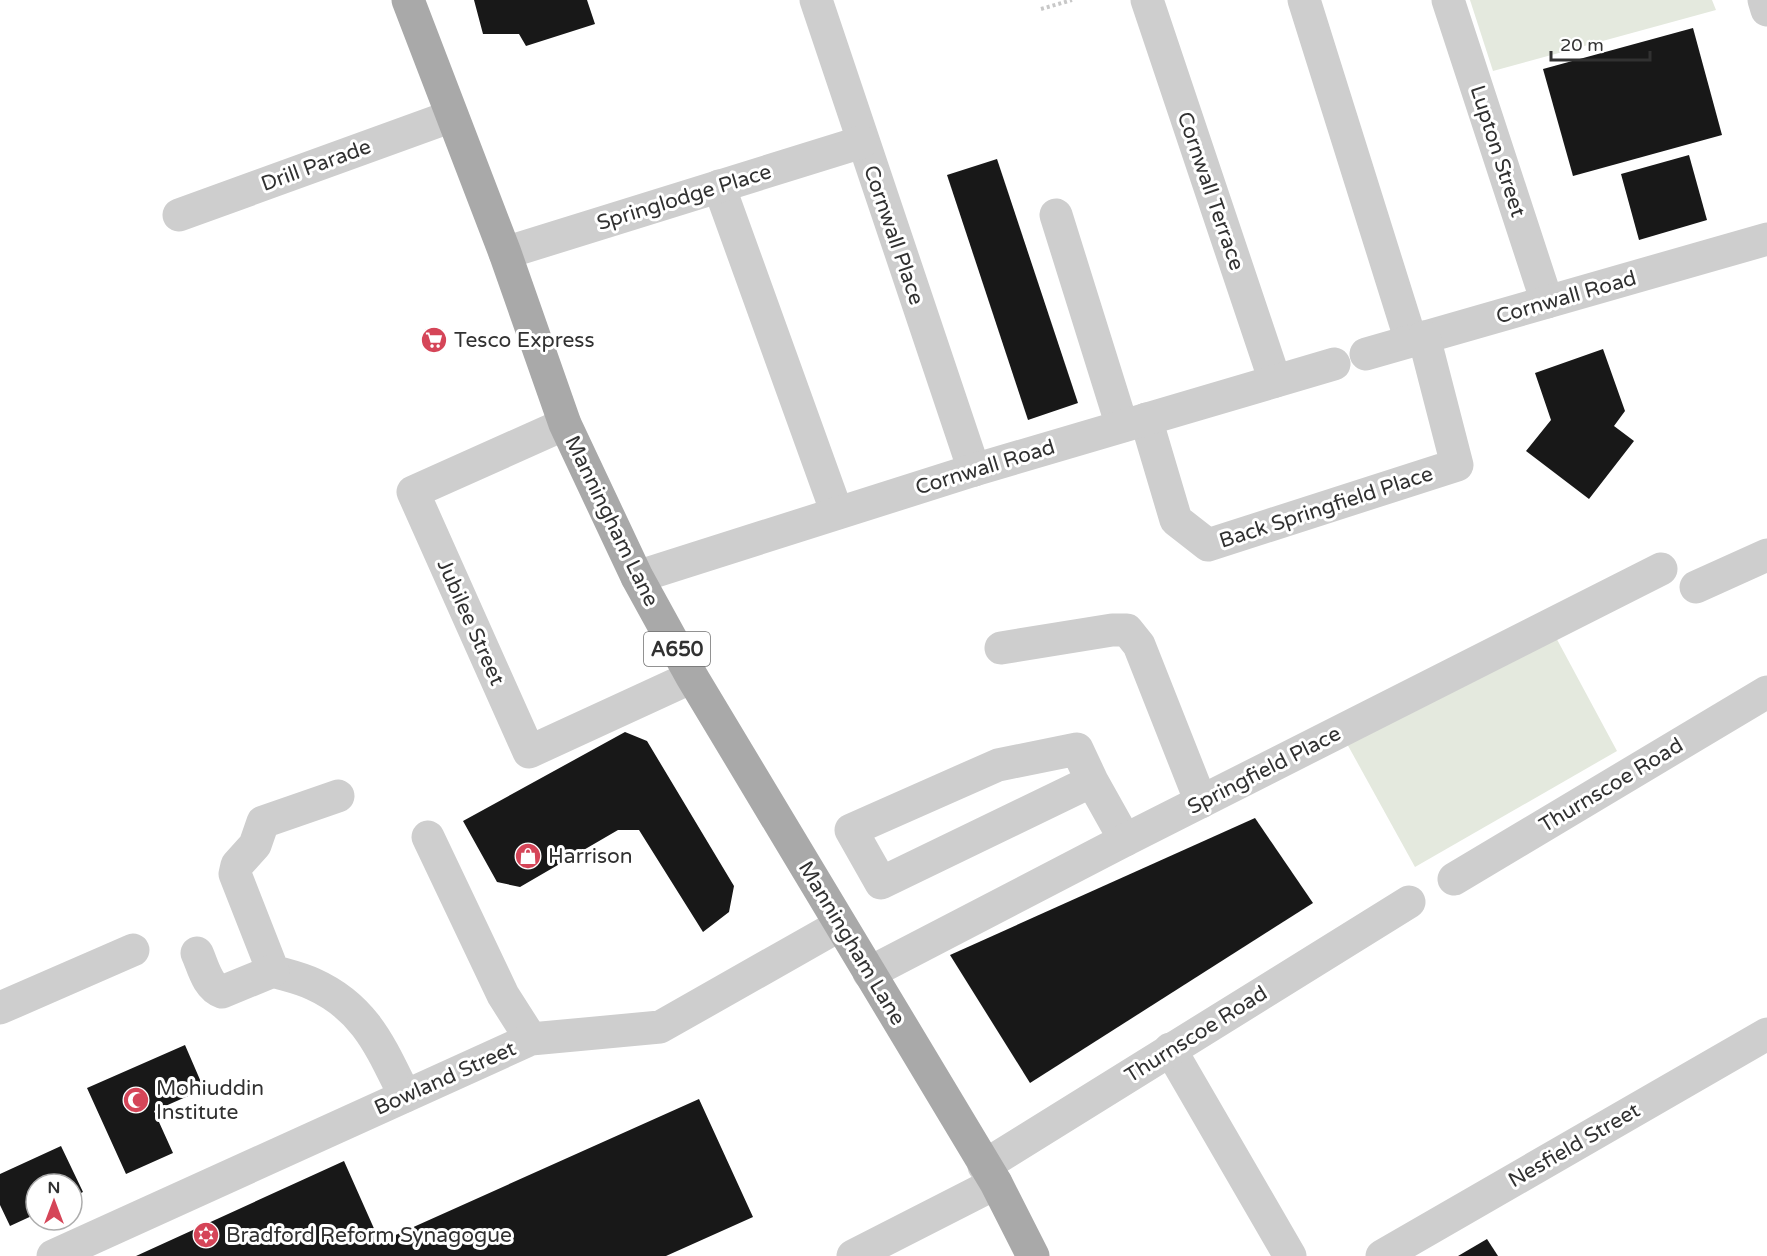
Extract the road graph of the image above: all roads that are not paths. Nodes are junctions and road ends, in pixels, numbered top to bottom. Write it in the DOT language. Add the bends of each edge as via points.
graph roads {
  1 [pos="408,0"];
  2 [pos="816,0"];
  3 [pos="1147,0"];
  4 [pos="1304,0"];
  5 [pos="1448,0"];
  6 [pos="1764,0"];
  7 [pos="1767,10"];
  8 [pos="452,116"];
  9 [pos="862,142"];
  10 [pos="719,186"];
  11 [pos="179,215"];
  12 [pos="1056,215"];
  13 [pos="1767,239"];
  14 [pos="505,253"];
  15 [pos="1547,302"];
  16 [pos="1418,339"];
  17 [pos="1366,354"];
  18 [pos="1334,364"];
  19 [pos="1275,381"];
  20 [pos="1134,423"];
  21 [pos="565,424"];
  22 [pos="974,470"];
  23 [pos="837,513"];
  24 [pos="1767,555"];
  25 [pos="1661,569"];
  26 [pos="637,577"];
  27 [pos="1696,587"];
  28 [pos="1001,648"];
  29 [pos="692,677"];
  30 [pos="1767,692"];
  31 [pos="1092,781"];
  32 [pos="338,796"];
  33 [pos="1201,802"];
  34 [pos="428,837"];
  35 [pos="1125,840"];
  36 [pos="1454,879"];
  37 [pos="1409,902"];
  38 [pos="840,925"];
  39 [pos="133,950"];
  40 [pos="197,953"];
  41 [pos="273,971"];
  42 [pos="869,973"];
  43 [pos="0,1008"];
  44 [pos="1767,1034"];
  45 [pos="531,1039"];
  46 [pos="1170,1049"];
  47 [pos="405,1096"];
  48 [pos="990,1175"];
  49 [pos="52,1256"];
  50 [pos="854,1256"];
  51 [pos="1034,1256"];
  52 [pos="1290,1256"];
  53 [pos="1382,1256"];
  1 -- 8 [label="main road, Manningham Lane / A650"];
  2 -- 9 [label="street, Cornwall Place"];
  3 -- 19 [label="street, Cornwall Terrace"];
  4 -- 16 [label="street"];
  5 -- 15 [label="street, Lupton Street"];
  6 -- 7 [label="street"];
  8 -- 11 [label="street, Drill Parade"];
  8 -- 14 [label="main road, Manningham Lane / A650"];
  9 -- 10 [label="street, Springlodge Place"];
  9 -- 22 [label="street, Cornwall Place"];
  10 -- 14 [label="street, Springlodge Place"];
  10 -- 23 [label="street"];
  12 -- 20 [label="street"];
  13 -- 15 [label="street, Cornwall Road"];
  14 -- 21 [label="main road, Manningham Lane / A650"];
  15 -- 16 [label="street, Cornwall Road"];
  16 -- 17 [label="street, Cornwall Road"];
  16 -- 20 [label="street, Back Springfield Place" via="1457,465 1208,545 1176,520"];
  18 -- 19 [label="street, Cornwall Road"];
  19 -- 20 [label="street, Cornwall Road"];
  20 -- 22 [label="street, Cornwall Road"];
  21 -- 26 [label="main road, Manningham Lane / A650"];
  21 -- 29 [label="street, Jubilee Street" via="413,492 529,752"];
  22 -- 23 [label="street, Cornwall Road"];
  23 -- 26 [label="street, Cornwall Road"];
  24 -- 27 [label="street"];
  25 -- 33 [label="street, Springfield Place"];
  26 -- 29 [label="main road, Manningham Lane / A650"];
  28 -- 33 [label="street" via="1127,630 1139,645"];
  29 -- 38 [label="main road, Manningham Lane / A650"];
  30 -- 36 [label="street, Thurnscoe Road"];
  31 -- 31 [label="street" via="881,884 851,830 998,765 1077,749"];
  31 -- 35 [label="street"];
  32 -- 41 [label="street" via="263,822 255,845 235,869"];
  33 -- 35 [label="street, Springfield Place"];
  34 -- 45 [label="street" via="503,994"];
  35 -- 42 [label="street, Springfield Place"];
  37 -- 46 [label="street, Thurnscoe Road"];
  38 -- 42 [label="main road, Manningham Lane / A650"];
  38 -- 45 [label="street, Bowland Street" via="660,1027"];
  39 -- 43 [label="street"];
  40 -- 41 [label="street" via="212,987 222,992"];
  41 -- 47 [label="street" via="313,984 351,1007 378,1042"];
  42 -- 48 [label="main road, Manningham Lane / A650"];
  44 -- 53 [label="street, Nesfield Street"];
  45 -- 47 [label="street, Bowland Street"];
  46 -- 48 [label="street, Thurnscoe Road"];
  46 -- 52 [label="street"];
  47 -- 49 [label="street, Bowland Street"];
  48 -- 50 [label="street, Thurnscoe Road"];
  48 -- 51 [label="main road, Manningham Lane / A650"];
}
